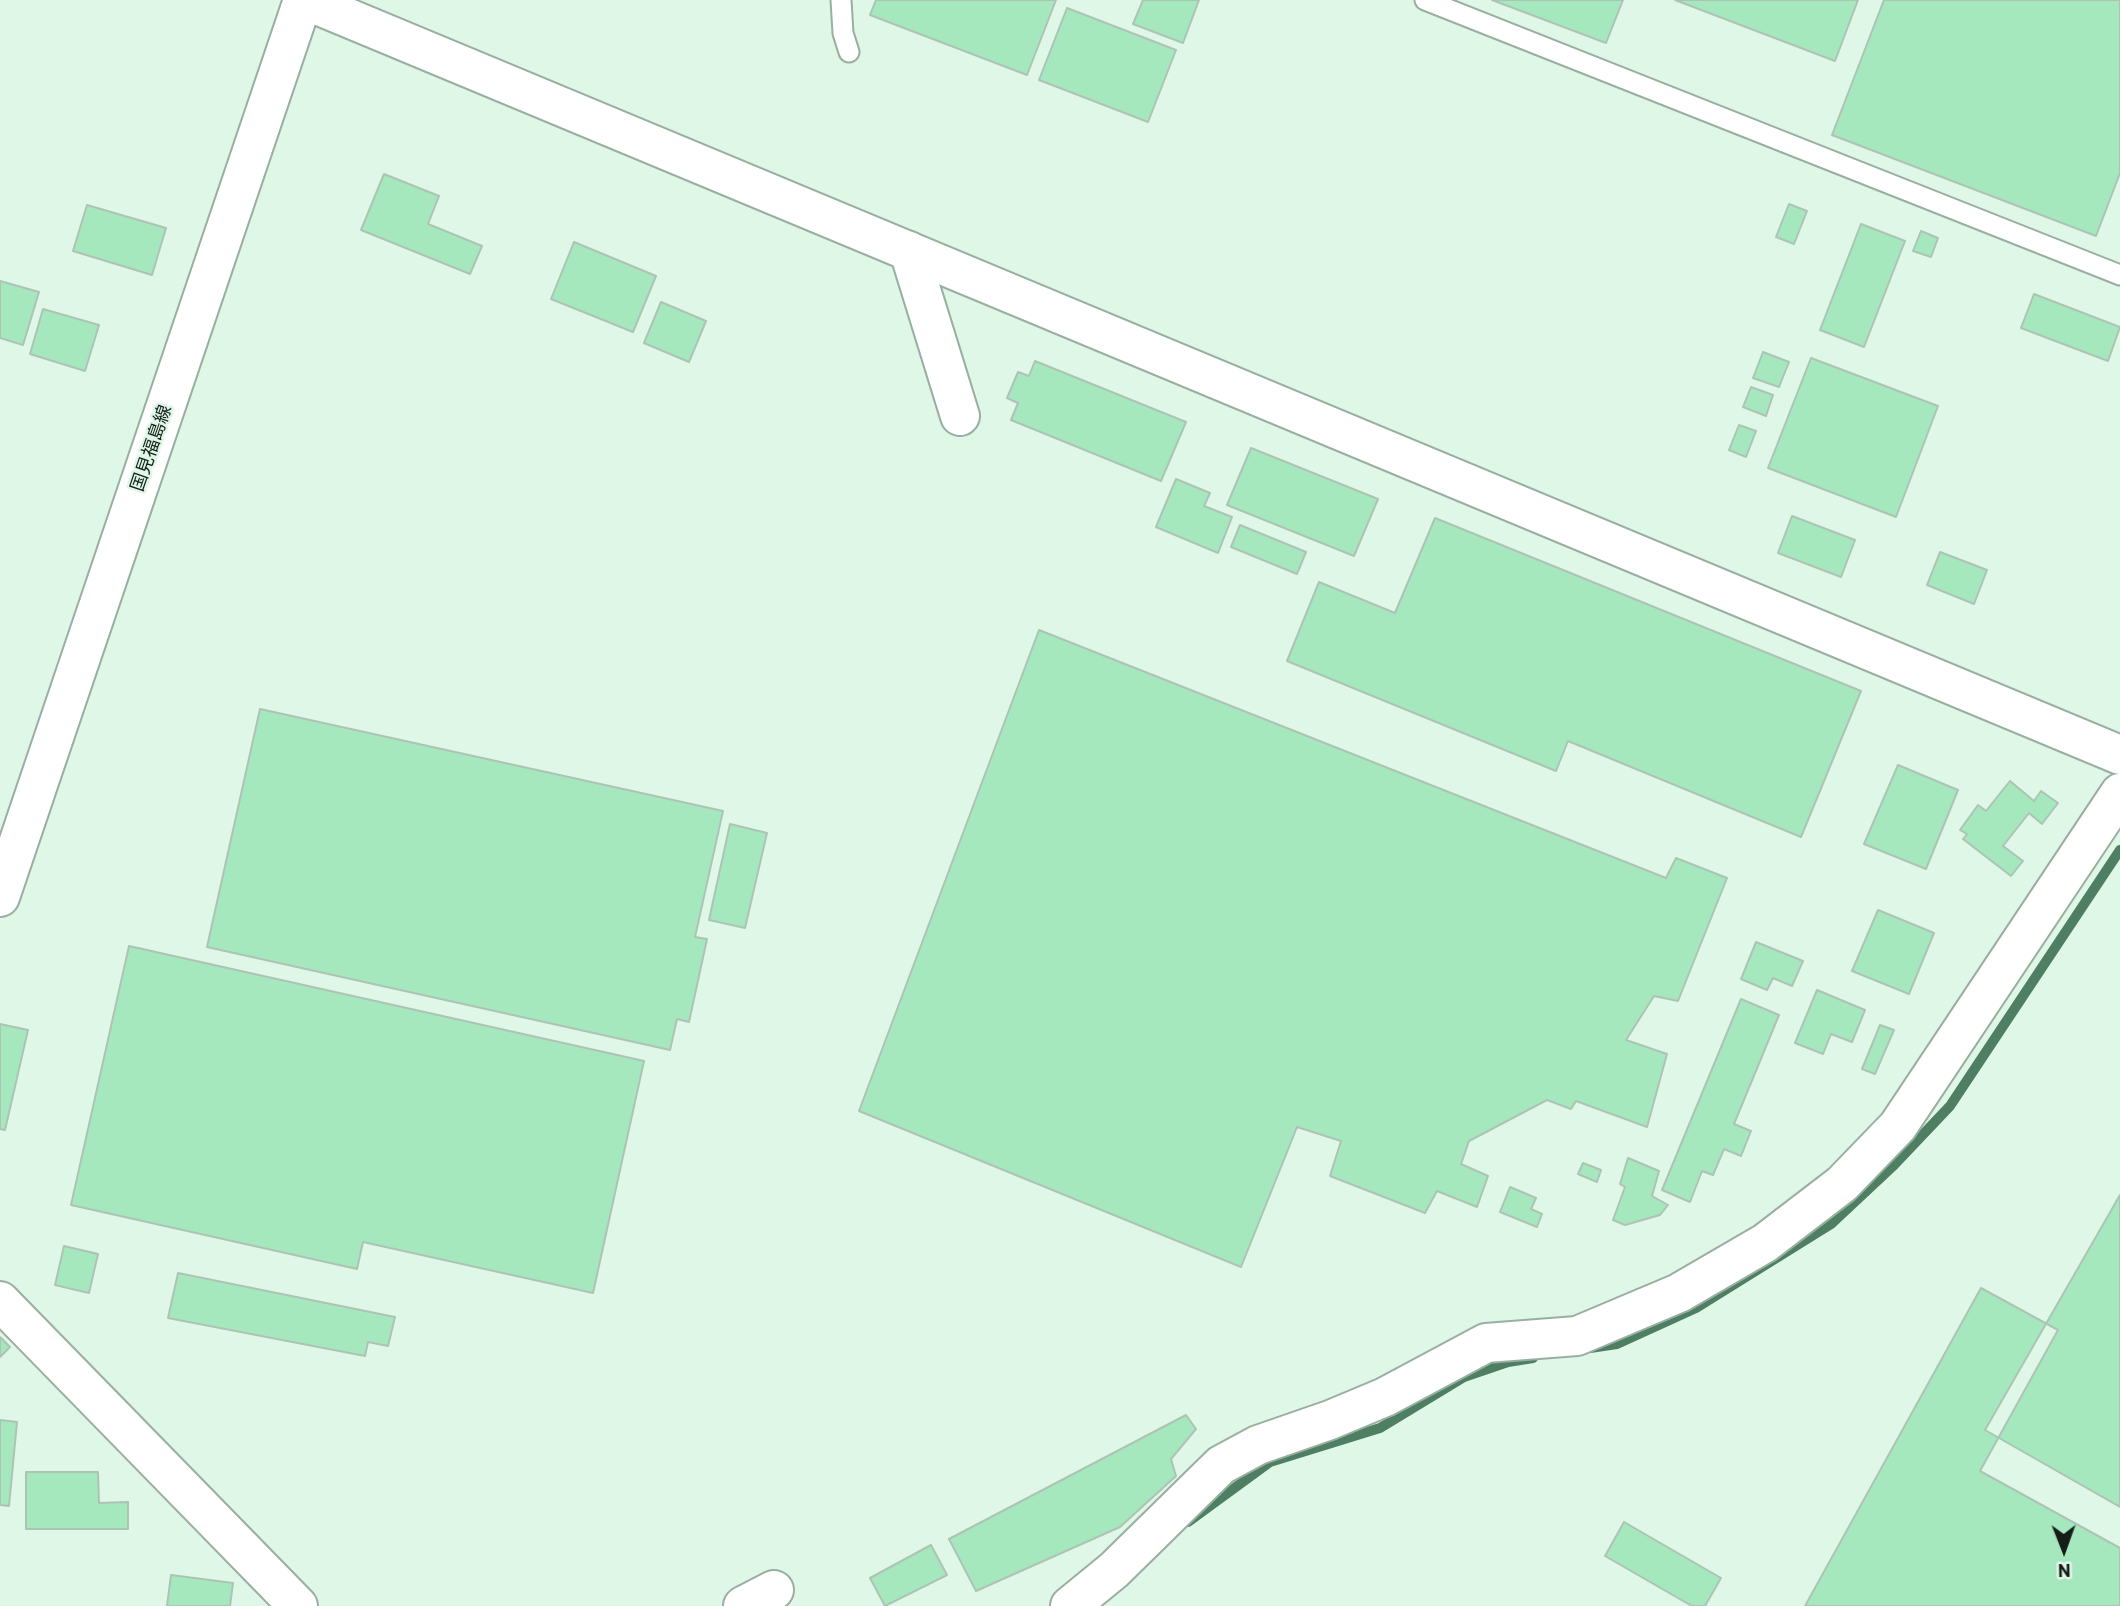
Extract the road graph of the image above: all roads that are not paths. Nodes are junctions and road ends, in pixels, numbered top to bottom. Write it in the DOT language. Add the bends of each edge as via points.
graph roads {
  1 [pos="304,0"];
  2 [pos="841,0"];
  3 [pos="1426,0"];
  4 [pos="849,52"];
  5 [pos="909,251"];
  6 [pos="2120,275"];
  7 [pos="960,416"];
  8 [pos="2120,755"];
  9 [pos="2120,793"];
  10 [pos="0,897"];
  11 [pos="0,1301"];
  12 [pos="298,1606"];
  13 [pos="1070,1606"];
  1 -- 5 [label="street"];
  1 -- 10 [label="street, 国見福島線"];
  2 -- 4 [label="lane"];
  3 -- 6 [label="lane"];
  5 -- 7 [label="street"];
  5 -- 8 [label="street"];
  9 -- 13 [label="street" via="1898,1126 1842,1184 1765,1243 1656,1304 1577,1336 1486,1343 1385,1397 1258,1445 1221,1465 1114,1570"];
  11 -- 12 [label="street"];
}
